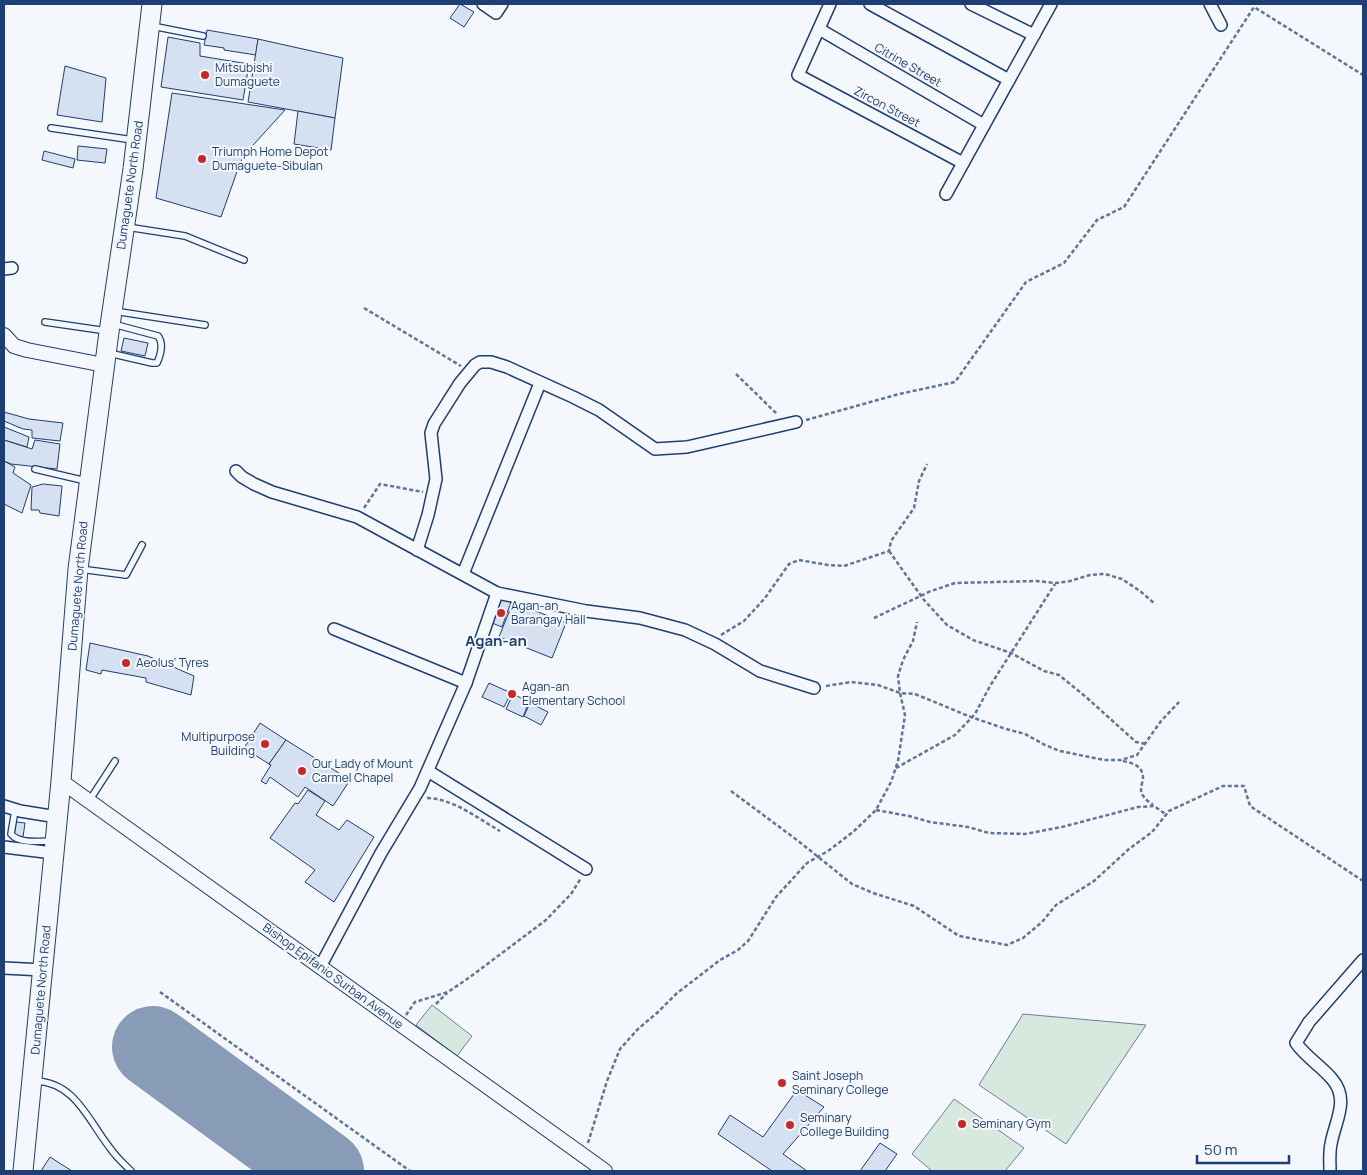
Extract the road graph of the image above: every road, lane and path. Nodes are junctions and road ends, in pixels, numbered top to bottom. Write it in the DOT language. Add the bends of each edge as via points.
graph roads {
  1 [pos="152,4"];
  2 [pos="484,4"];
  3 [pos="502,4"];
  4 [pos="830,4"];
  5 [pos="870,4"];
  6 [pos="971,4"];
  7 [pos="1051,4"];
  8 [pos="1210,4"];
  9 [pos="1221,25"];
  10 [pos="150,26"];
  11 [pos="819,29"];
  12 [pos="1034,35"];
  13 [pos="203,36"];
  14 [pos="1363,75"];
  15 [pos="1009,80"];
  16 [pos="984,125"];
  17 [pos="51,128"];
  18 [pos="136,140"];
  19 [pos="963,163"];
  20 [pos="946,194"];
  21 [pos="125,226"];
  22 [pos="244,260"];
  23 [pos="364,308"];
  24 [pos="45,322"];
  25 [pos="110,322"];
  26 [pos="206,325"];
  27 [pos="4,335"];
  28 [pos="105,359"];
  29 [pos="469,371"];
  30 [pos="736,374"];
  31 [pos="540,383"];
  32 [pos="796,422"];
  33 [pos="927,464"];
  34 [pos="35,469"];
  35 [pos="236,471"];
  36 [pos="88,481"];
  37 [pos="433,494"];
  38 [pos="358,517"];
  39 [pos="142,545"];
  40 [pos="417,550"];
  41 [pos="889,551"];
  42 [pos="78,569"];
  43 [pos="462,574"];
  44 [pos="1056,583"];
  45 [pos="497,593"];
  46 [pos="921,595"];
  47 [pos="1154,603"];
  48 [pos="874,618"];
  49 [pos="917,622"];
  50 [pos="334,629"];
  51 [pos="706,640"];
  52 [pos="1011,653"];
  53 [pos="466,683"];
  54 [pos="814,688"];
  55 [pos="900,693"];
  56 [pos="1179,702"];
  57 [pos="971,717"];
  58 [pos="1146,744"];
  59 [pos="1121,760"];
  60 [pos="115,761"];
  61 [pos="895,769"];
  62 [pos="428,771"];
  63 [pos="61,780"];
  64 [pos="731,791"];
  65 [pos="415,797"];
  66 [pos="89,801"];
  67 [pos="1154,806"];
  68 [pos="9,808"];
  69 [pos="876,810"];
  70 [pos="1167,815"];
  71 [pos="57,817"];
  72 [pos="502,832"];
  73 [pos="4,847"];
  74 [pos="54,847"];
  75 [pos="818,857"];
  76 [pos="586,869"];
  77 [pos="1363,881"];
  78 [pos="1363,960"];
  79 [pos="320,967"];
  80 [pos="4,968"];
  81 [pos="42,970"];
  82 [pos="160,992"];
  83 [pos="448,992"];
  84 [pos="436,1004"];
  85 [pos="400,1024"];
  86 [pos="33,1080"];
  87 [pos="584,1157"];
  88 [pos="23,1171"];
  89 [pos="131,1171"];
  90 [pos="410,1171"];
  91 [pos="605,1171"];
  92 [pos="1330,1171"];
  1 -- 10 [label="highway, Dumaguete North Road"];
  2 -- 3 [label="street" via="496,13"];
  4 -- 11 [label="street"];
  5 -- 15 [label="street"];
  6 -- 12 [label="street"];
  7 -- 12 [label="street"];
  8 -- 9 [label="street"];
  10 -- 13 [label="lane"];
  10 -- 18 [label="highway, Dumaguete North Road"];
  11 -- 16 [label="street, Citrine Street"];
  11 -- 19 [label="street, Zircon Street" via="798,76"];
  12 -- 15 [label="street"];
  14 -- 32 [label="path" via="1254,7 1124,208 1097,220 1064,263 1026,282 956,382"];
  15 -- 16 [label="street"];
  16 -- 19 [label="street"];
  17 -- 18 [label="lane"];
  18 -- 21 [label="highway, Dumaguete North Road"];
  19 -- 20 [label="street"];
  21 -- 22 [label="lane" via="185,236"];
  21 -- 25 [label="highway, Dumaguete North Road"];
  23 -- 29 [label="path"];
  24 -- 25 [label="lane"];
  25 -- 26 [label="lane"];
  25 -- 28 [label="highway, Dumaguete North Road"];
  25 -- 28 [label="lane" via="158,336 162,342 161,354 155,364"];
  27 -- 28 [label="street" via="14,346 27,350"];
  28 -- 36 [label="highway, Dumaguete North Road"];
  29 -- 31 [label="street" via="480,362 491,362"];
  29 -- 37 [label="street" via="431,433 436,479"];
  30 -- 32 [label="path" via="778,415"];
  31 -- 32 [label="street" via="599,410 655,449 686,447"];
  31 -- 43 [label="street"];
  33 -- 41 [label="path" via="919,481 914,508 891,541"];
  34 -- 36 [label="lane"];
  35 -- 38 [label="street" via="272,492"];
  36 -- 42 [label="highway, Dumaguete North Road"];
  37 -- 38 [label="path" via="380,484"];
  37 -- 40 [label="street"];
  38 -- 40 [label="street"];
  39 -- 42 [label="lane" via="125,575"];
  40 -- 43 [label="street"];
  41 -- 46 [label="path"];
  41 -- 51 [label="path" via="844,566 799,560 789,564 744,621"];
  42 -- 63 [label="highway, Dumaguete North Road"];
  43 -- 45 [label="street"];
  44 -- 46 [label="path" via="955,583"];
  44 -- 47 [label="path" via="1105,574 1122,579"];
  44 -- 52 [label="path"];
  45 -- 51 [label="street" via="640,618 685,630"];
  45 -- 53 [label="street"];
  46 -- 48 [label="path"];
  46 -- 52 [label="path" via="947,625 973,640"];
  49 -- 55 [label="path" via="913,641 898,676"];
  50 -- 53 [label="street"];
  51 -- 54 [label="street" via="760,671"];
  52 -- 57 [label="path"];
  52 -- 58 [label="path" via="1044,671 1059,675 1136,742"];
  53 -- 62 [label="street"];
  54 -- 55 [label="path" via="851,682 878,685"];
  55 -- 57 [label="path" via="924,697"];
  55 -- 61 [label="path" via="905,715"];
  56 -- 58 [label="path"];
  57 -- 59 [label="path" via="1025,734 1060,751"];
  57 -- 61 [label="path" via="955,735"];
  58 -- 59 [label="path" via="1137,755"];
  59 -- 67 [label="path" via="1136,764 1143,778 1143,796"];
  60 -- 66 [label="lane"];
  61 -- 69 [label="path"];
  62 -- 65 [label="street"];
  62 -- 76 [label="street"];
  63 -- 66 [label="street, Bishop Epifanio Surban Avenue"];
  63 -- 71 [label="highway, Dumaguete North Road"];
  64 -- 75 [label="path"];
  65 -- 72 [label="path" via="438,798"];
  65 -- 79 [label="street"];
  66 -- 79 [label="street, Bishop Epifanio Surban Avenue"];
  67 -- 69 [label="path" via="1025,834 989,833"];
  67 -- 70 [label="path"];
  68 -- 71 [label="street"];
  68 -- 74 [label="lane" via="13,837"];
  69 -- 75 [label="path" via="853,832"];
  70 -- 75 [label="path" via="1152,832 1128,849 1094,881 1056,905 1023,938 1007,945 959,936 914,906 852,884"];
  70 -- 77 [label="path" via="1169,811 1223,786 1244,786 1250,806"];
  71 -- 74 [label="highway, Dumaguete North Road"];
  73 -- 74 [label="street"];
  74 -- 81 [label="highway, Dumaguete North Road"];
  75 -- 87 [label="path" via="807,862 776,897 748,941 676,994 620,1049"];
  76 -- 83 [label="path" via="571,894 546,920"];
  78 -- 92 [label="street" via="1309,1022 1296,1043 1333,1079 1341,1094 1342,1106 1330,1145"];
  79 -- 85 [label="street, Bishop Epifanio Surban Avenue"];
  80 -- 81 [label="street"];
  81 -- 86 [label="highway, Dumaguete North Road"];
  82 -- 90 [label="path"];
  83 -- 84 [label="path"];
  83 -- 85 [label="path" via="415,1002"];
  85 -- 87 [label="street, Bishop Epifanio Surban Avenue"];
  86 -- 88 [label="highway, Dumaguete North Road"];
  86 -- 89 [label="lane" via="48,1081 70,1094 110,1150"];
  87 -- 91 [label="street, Bishop Epifanio Surban Avenue"];
}
